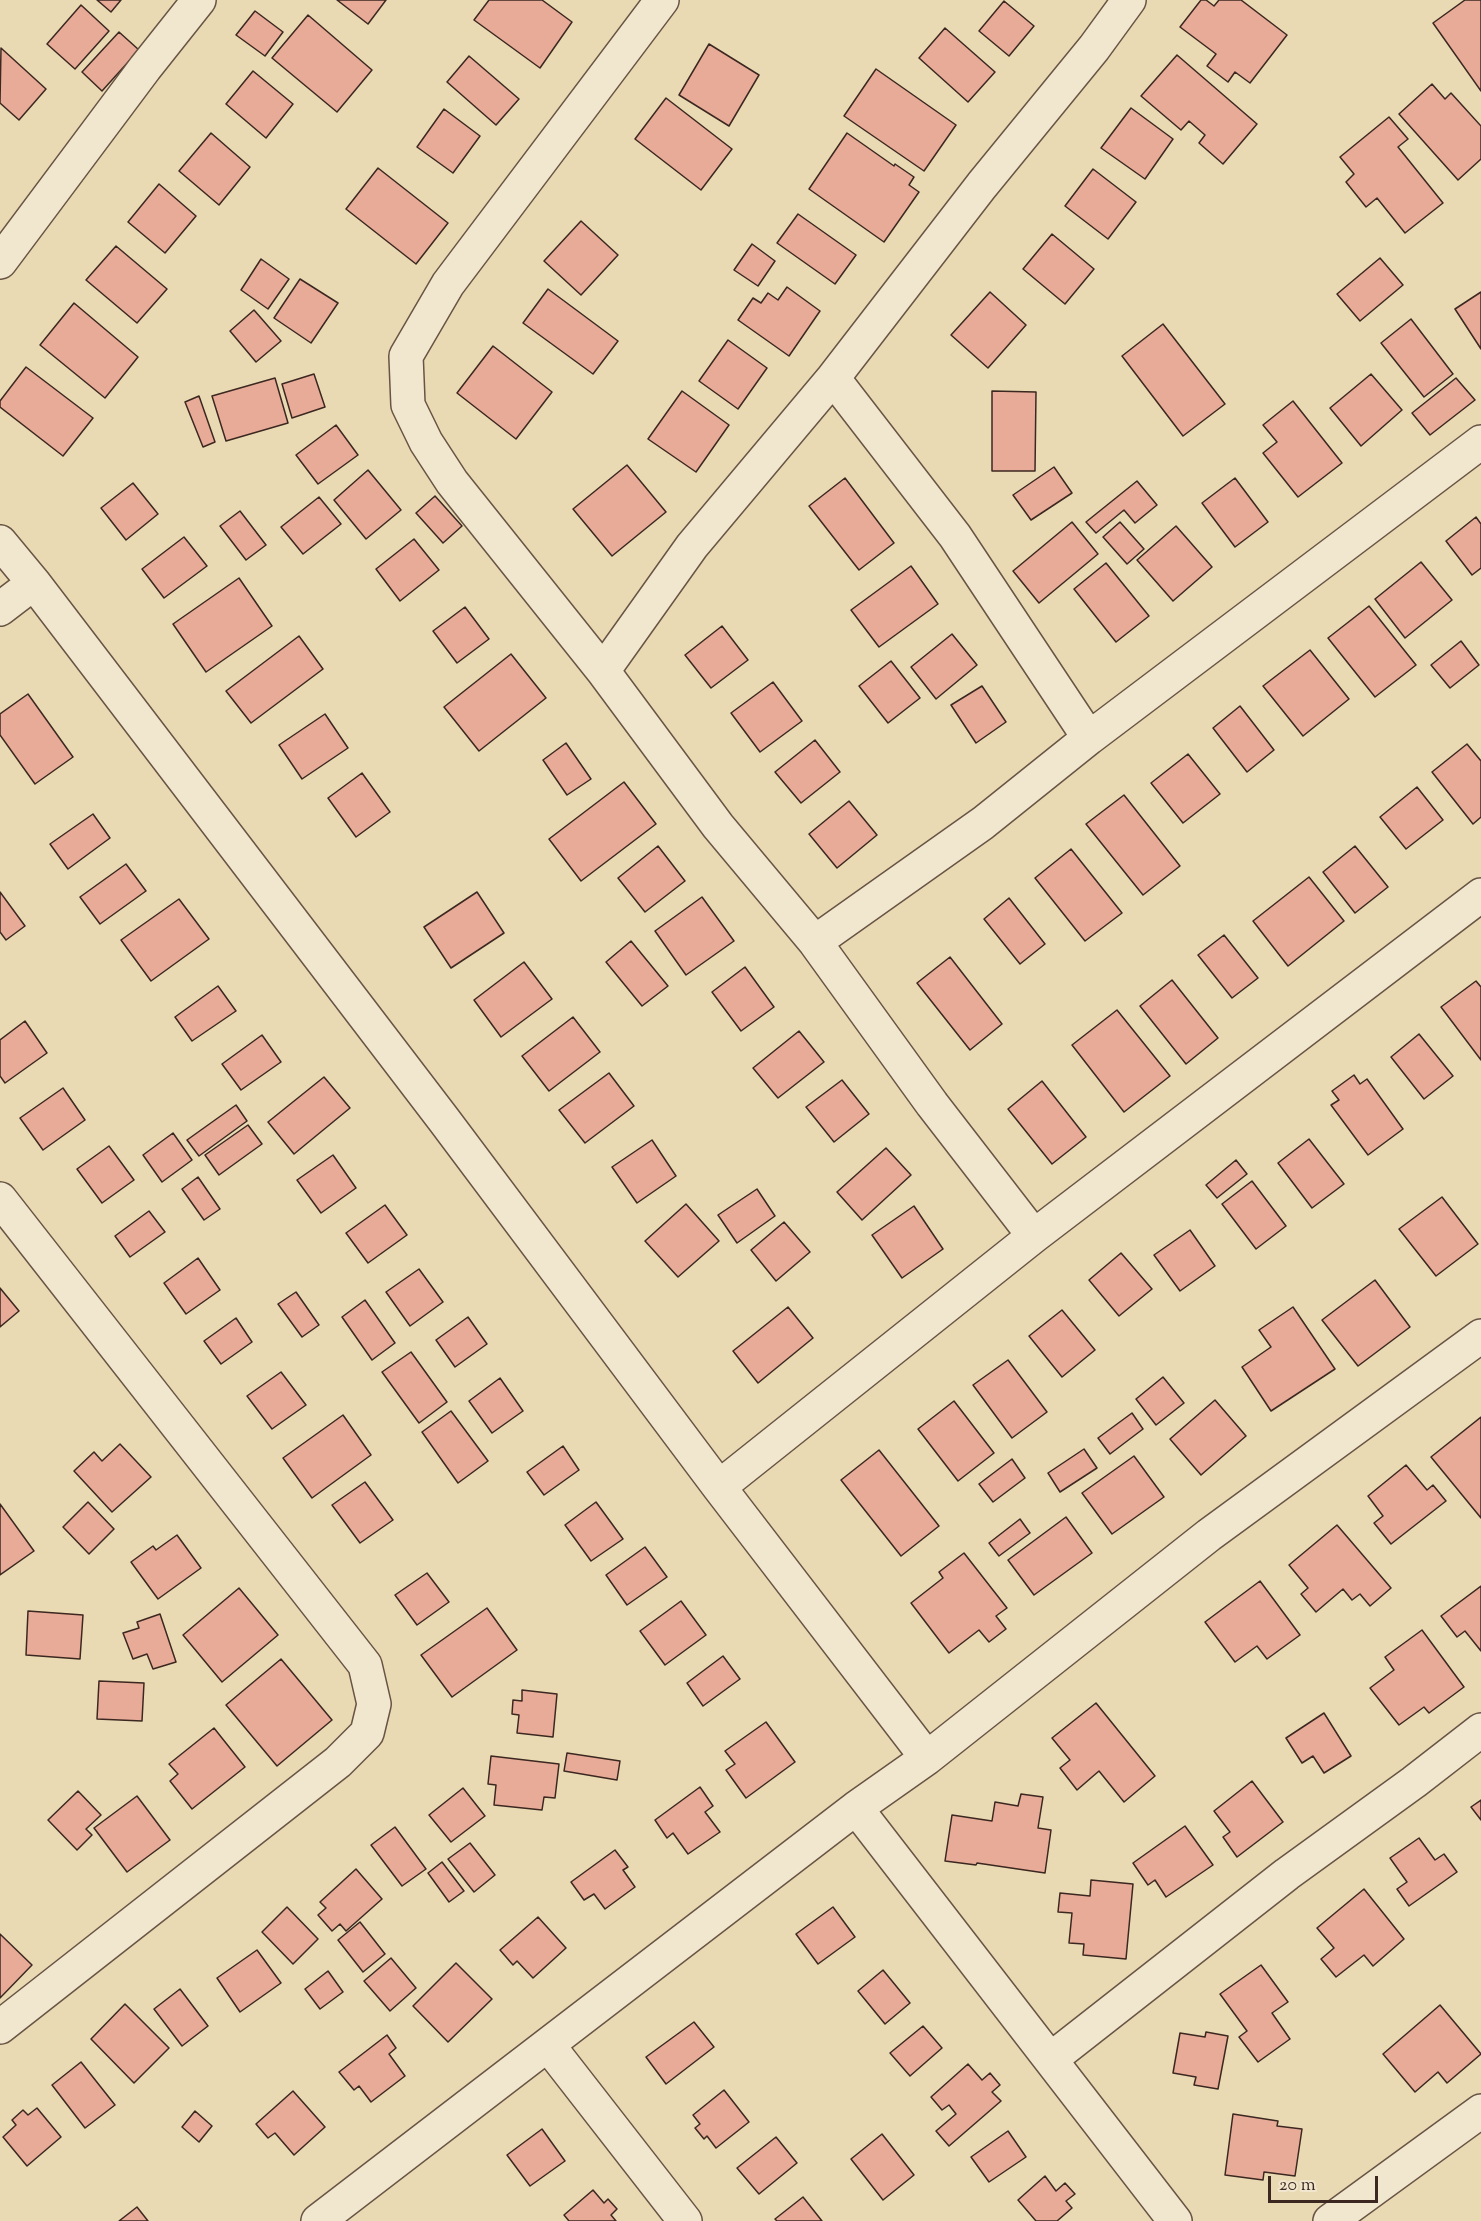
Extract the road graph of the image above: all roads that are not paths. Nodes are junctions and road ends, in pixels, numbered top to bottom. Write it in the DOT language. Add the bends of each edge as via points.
graph roads {
  1 [pos="199,0"];
  2 [pos="662,0"];
  3 [pos="1129,0"];
  4 [pos="0,262"];
  5 [pos="833,378"];
  6 [pos="1481,442"];
  7 [pos="0,542"];
  8 [pos="34,583"];
  9 [pos="0,609"];
  10 [pos="603,671"];
  11 [pos="1089,738"];
  12 [pos="1481,896"];
  13 [pos="815,942"];
  14 [pos="0,1199"];
  15 [pos="1034,1236"];
  16 [pos="1481,1336"];
  17 [pos="719,1487"];
  18 [pos="1481,1730"];
  19 [pos="927,1758"];
  20 [pos="856,1808"];
  21 [pos="0,2027"];
  22 [pos="548,2046"];
  23 [pos="1051,2059"];
  24 [pos="1481,2111"];
  25 [pos="318,2221"];
  26 [pos="685,2221"];
  27 [pos="1175,2221"];
  28 [pos="1330,2221"];
  1 -- 4 [label="street"];
  2 -- 10 [label="street" via="448,284 406,356 408,405 426,442 453,482"];
  3 -- 5 [label="street"];
  5 -- 10 [label="street" via="692,546"];
  5 -- 11 [label="street" via="955,536"];
  6 -- 11 [label="street"];
  7 -- 8 [label="street"];
  8 -- 9 [label="street"];
  8 -- 17 [label="street"];
  10 -- 13 [label="street" via="718,826"];
  11 -- 13 [label="street" via="983,823"];
  12 -- 15 [label="street"];
  13 -- 15 [label="street"];
  14 -- 21 [label="street" via="365,1665 374,1704 367,1732 338,1762"];
  15 -- 17 [label="street"];
  16 -- 19 [label="street" via="1209,1535"];
  17 -- 19 [label="street"];
  18 -- 23 [label="street" via="1287,1874"];
  19 -- 20 [label="street"];
  20 -- 22 [label="street"];
  20 -- 23 [label="street"];
  22 -- 25 [label="street"];
  22 -- 26 [label="street"];
  23 -- 27 [label="street"];
  24 -- 28 [label="street"];
}
